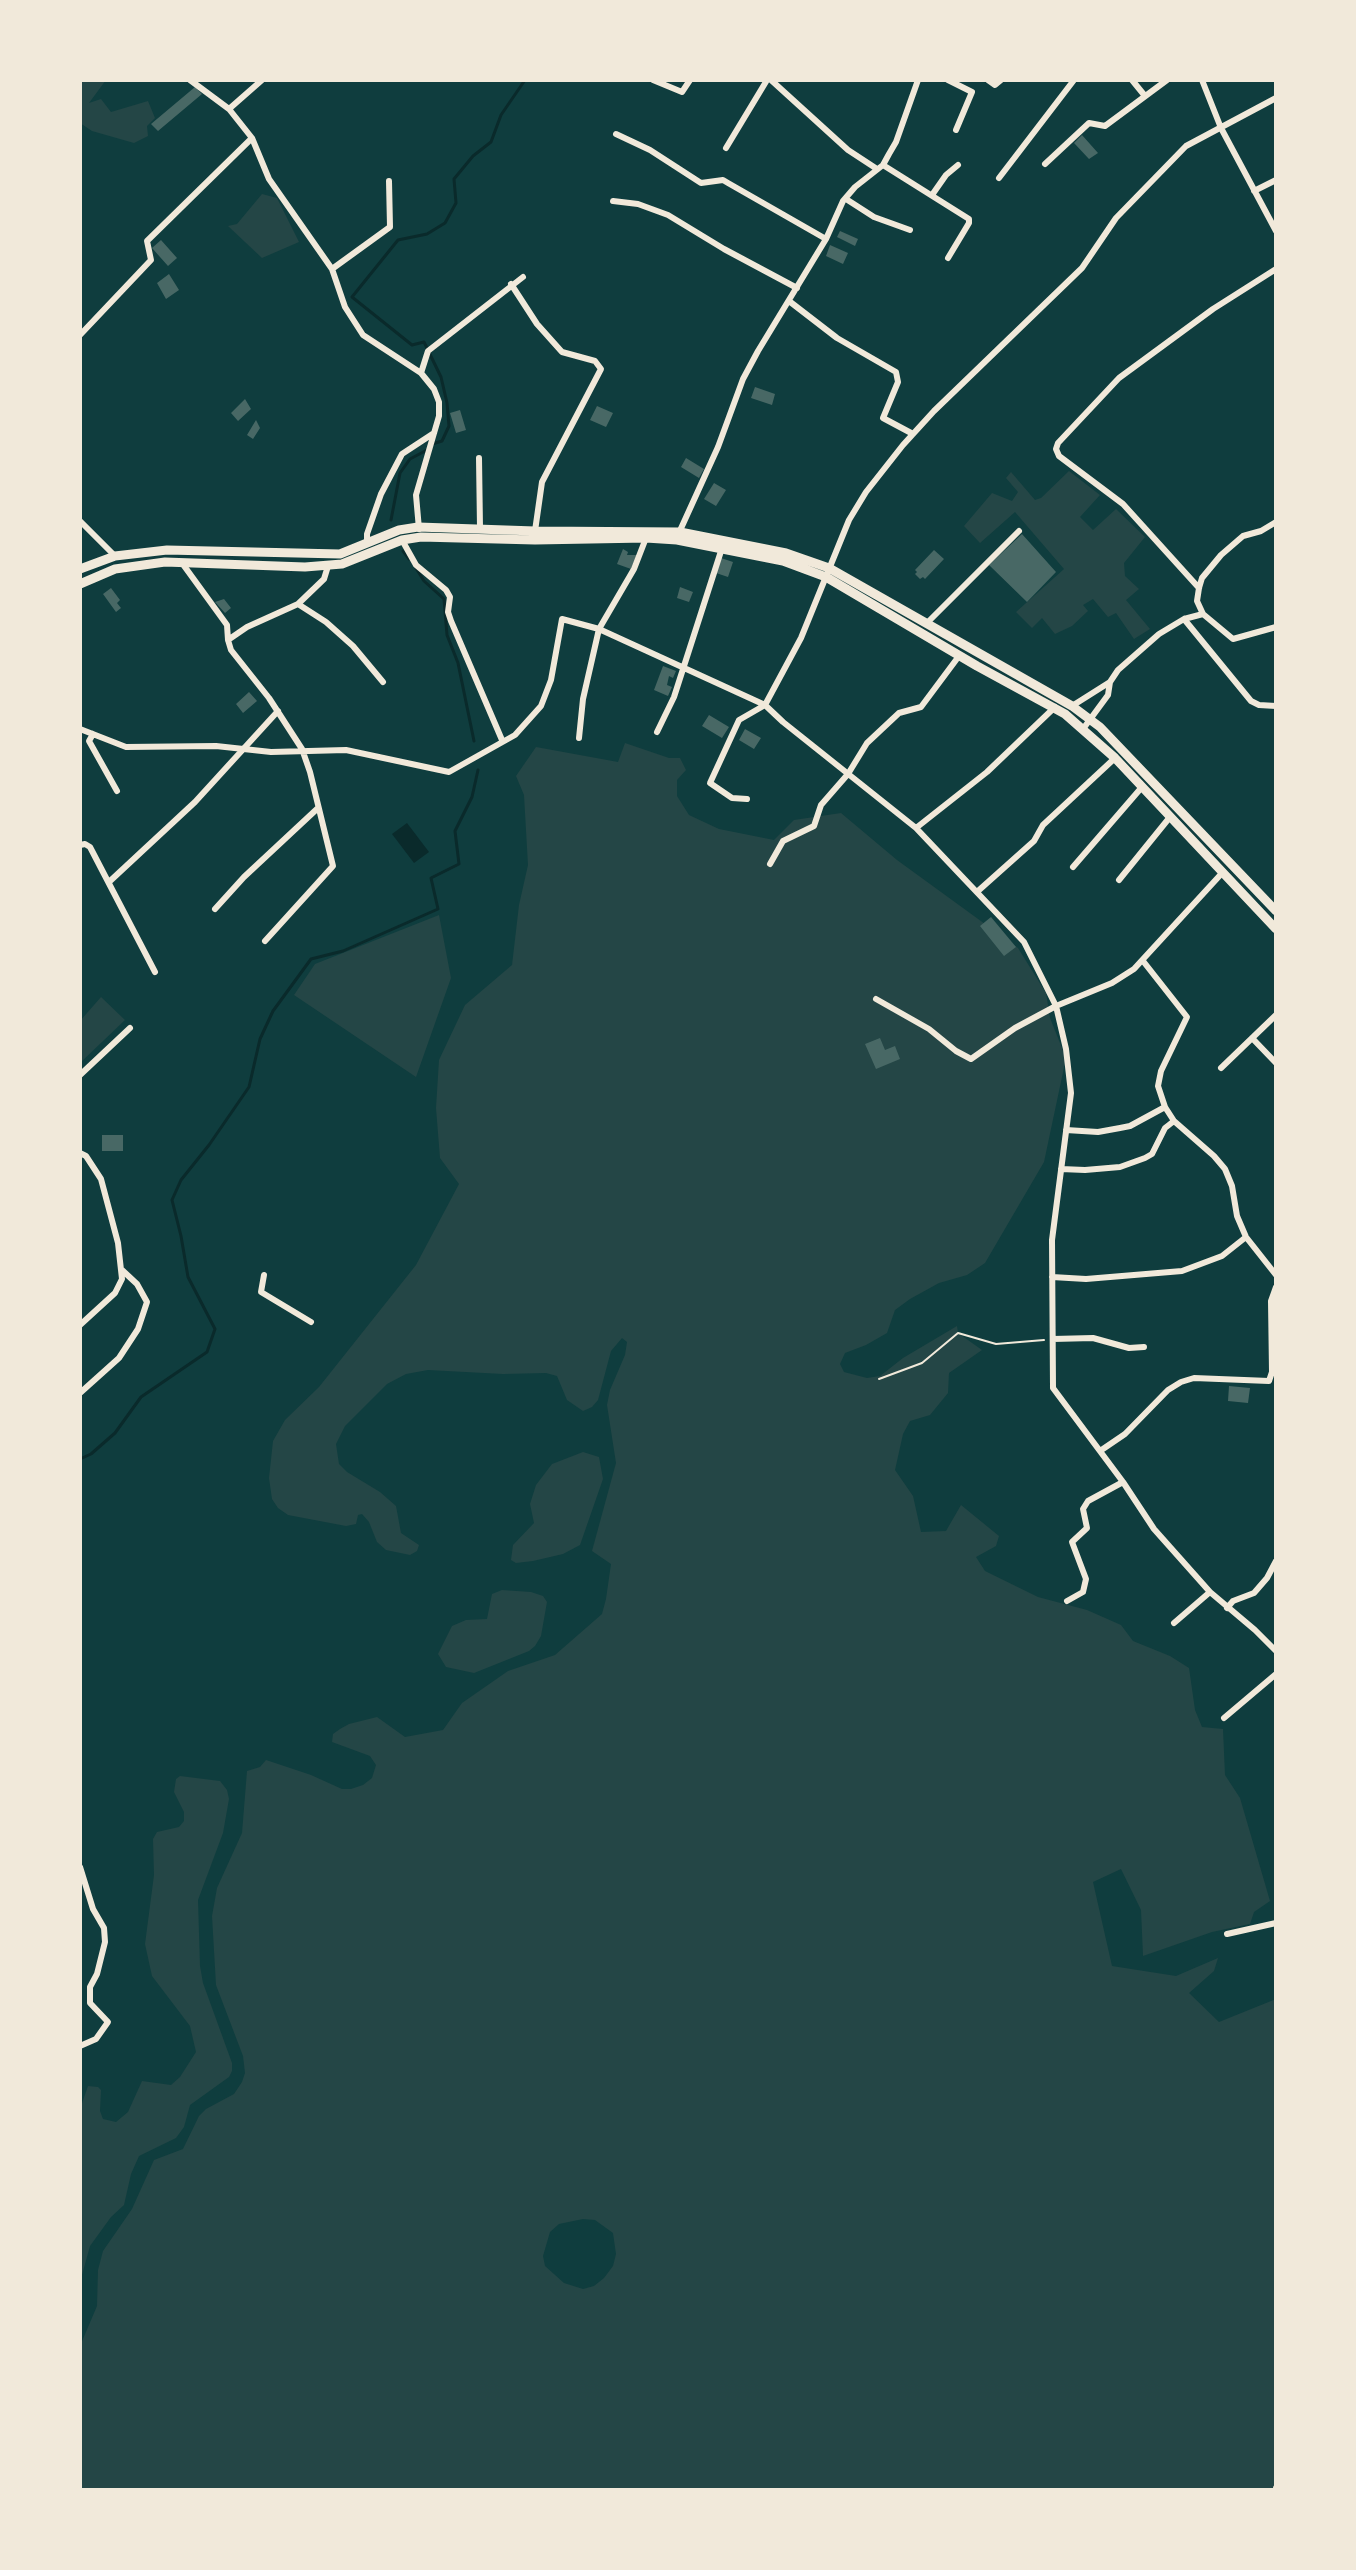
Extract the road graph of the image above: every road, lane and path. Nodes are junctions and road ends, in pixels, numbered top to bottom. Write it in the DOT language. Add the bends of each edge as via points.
graph roads {
  1 [pos="190,80"];
  2 [pos="262,80"];
  3 [pos="653,80"];
  4 [pos="690,80"];
  5 [pos="769,80"];
  6 [pos="787,80"];
  7 [pos="918,80"];
  8 [pos="948,80"];
  9 [pos="988,80"];
  10 [pos="1001,80"];
  11 [pos="1074,80"];
  12 [pos="1132,80"];
  13 [pos="1167,80"];
  14 [pos="1202,80"];
  15 [pos="781,89"];
  16 [pos="1145,96"];
  17 [pos="1276,98"];
  18 [pos="229,109"];
  19 [pos="1221,128"];
  20 [pos="956,130"];
  21 [pos="616,134"];
  22 [pos="252,138"];
  23 [pos="726,148"];
  24 [pos="1045,164"];
  25 [pos="958,165"];
  26 [pos="880,167"];
  27 [pos="999,178"];
  28 [pos="1276,180"];
  29 [pos="389,181"];
  30 [pos="1254,191"];
  31 [pos="932,195"];
  32 [pos="846,199"];
  33 [pos="613,201"];
  34 [pos="910,230"];
  35 [pos="1276,231"];
  36 [pos="826,239"];
  37 [pos="948,258"];
  38 [pos="332,269"];
  39 [pos="1276,269"];
  40 [pos="523,277"];
  41 [pos="511,284"];
  42 [pos="797,288"];
  43 [pos="789,301"];
  44 [pos="80,335"];
  45 [pos="421,373"];
  46 [pos="435,432"];
  47 [pos="913,434"];
  48 [pos="479,458"];
  49 [pos="80,521"];
  50 [pos="1276,522"];
  51 [pos="480,528"];
  52 [pos="535,531"];
  53 [pos="1019,531"];
  54 [pos="420,532"];
  55 [pos="678,536"];
  56 [pos="646,538"];
  57 [pos="402,540"];
  58 [pos="367,544"];
  59 [pos="722,548"];
  60 [pos="115,556"];
  61 [pos="181,562"];
  62 [pos="328,566"];
  63 [pos="80,569"];
  64 [pos="828,572"];
  65 [pos="80,584"];
  66 [pos="1199,588"];
  67 [pos="298,604"];
  68 [pos="1203,614"];
  69 [pos="1184,619"];
  70 [pos="927,623"];
  71 [pos="1276,627"];
  72 [pos="599,629"];
  73 [pos="228,640"];
  74 [pos="959,656"];
  75 [pos="683,668"];
  76 [pos="383,682"];
  77 [pos="1110,682"];
  78 [pos="765,705"];
  79 [pos="1072,706"];
  80 [pos="1276,706"];
  81 [pos="1055,707"];
  82 [pos="278,711"];
  83 [pos="1065,714"];
  84 [pos="1092,720"];
  85 [pos="80,729"];
  86 [pos="1083,729"];
  87 [pos="657,732"];
  88 [pos="93,734"];
  89 [pos="579,738"];
  90 [pos="502,740"];
  91 [pos="242,749"];
  92 [pos="302,749"];
  93 [pos="1115,758"];
  94 [pos="848,774"];
  95 [pos="1142,787"];
  96 [pos="117,791"];
  97 [pos="747,799"];
  98 [pos="318,808"];
  99 [pos="1170,817"];
  100 [pos="916,828"];
  101 [pos="80,845"];
  102 [pos="770,864"];
  103 [pos="1231,864"];
  104 [pos="1073,867"];
  105 [pos="1222,872"];
  106 [pos="1119,880"];
  107 [pos="109,882"];
  108 [pos="978,891"];
  109 [pos="215,909"];
  110 [pos="1276,911"];
  111 [pos="1276,929"];
  112 [pos="265,941"];
  113 [pos="1143,961"];
  114 [pos="155,972"];
  115 [pos="876,999"];
  116 [pos="1056,1006"];
  117 [pos="1276,1015"];
  118 [pos="130,1028"];
  119 [pos="1252,1038"];
  120 [pos="1276,1063"];
  121 [pos="1221,1068"];
  122 [pos="80,1075"];
  123 [pos="1165,1107"];
  124 [pos="1174,1121"];
  125 [pos="1066,1130"];
  126 [pos="80,1153"];
  127 [pos="1061,1169"];
  128 [pos="1246,1237"];
  129 [pos="122,1270"];
  130 [pos="264,1275"];
  131 [pos="1276,1275"];
  132 [pos="1052,1277"];
  133 [pos="1276,1287"];
  134 [pos="311,1322"];
  135 [pos="80,1325"];
  136 [pos="1053,1339"];
  137 [pos="1144,1347"];
  138 [pos="879,1379"];
  139 [pos="80,1393"];
  140 [pos="1100,1451"];
  141 [pos="1123,1482"];
  142 [pos="1276,1561"];
  143 [pos="1210,1592"];
  144 [pos="1067,1601"];
  145 [pos="1227,1608"];
  146 [pos="1174,1623"];
  147 [pos="1276,1651"];
  148 [pos="1276,1674"];
  149 [pos="1224,1718"];
  150 [pos="80,1867"];
  151 [pos="1276,1923"];
  152 [pos="1227,1934"];
  153 [pos="80,2046"];
  1 -- 18 [label="street"];
  2 -- 18 [label="street"];
  3 -- 4 [label="street" via="682,92"];
  5 -- 15 [label="street"];
  5 -- 23 [label="street"];
  6 -- 15 [label="street"];
  7 -- 26 [label="street" via="896,142"];
  8 -- 20 [label="street" via="972,92"];
  9 -- 10 [label="street" via="995,85"];
  11 -- 27 [label="street"];
  12 -- 16 [label="street"];
  13 -- 16 [label="street"];
  14 -- 19 [label="street"];
  15 -- 26 [label="street" via="848,150"];
  16 -- 24 [label="street" via="1105,126 1089,123"];
  17 -- 19 [label="street"];
  18 -- 22 [label="street"];
  19 -- 30 [label="street"];
  19 -- 47 [label="street" via="1186,146 1116,218 1082,268"];
  21 -- 36 [label="street" via="701,183 723,180"];
  22 -- 38 [label="street" via="269,179"];
  22 -- 44 [label="street" via="147,241 151,260"];
  25 -- 31 [label="street"];
  26 -- 31 [label="street"];
  26 -- 32 [label="street"];
  28 -- 30 [label="street"];
  29 -- 38 [label="street" via="390,227"];
  30 -- 35 [label="street"];
  31 -- 37 [label="street" via="969,219"];
  32 -- 34 [label="street"];
  32 -- 36 [label="street"];
  33 -- 42 [label="street" via="668,215"];
  36 -- 42 [label="street"];
  38 -- 45 [label="street" via="345,307 363,335"];
  39 -- 66 [label="street" via="1119,378 1056,449 1123,504"];
  40 -- 41 [label="street"];
  41 -- 45 [label="street" via="428,351"];
  41 -- 52 [label="street" via="562,352 595,361 601,369 542,482"];
  42 -- 43 [label="street"];
  43 -- 47 [label="street" via="837,338 896,372 898,382 883,418"];
  43 -- 55 [label="street" via="743,379"];
  45 -- 46 [label="street" via="439,402"];
  46 -- 54 [label="street" via="416,495"];
  46 -- 58 [label="street" via="402,454 381,494"];
  47 -- 64 [label="street" via="866,492"];
  48 -- 51 [label="street"];
  49 -- 60 [label="street"];
  50 -- 66 [label="street" via="1230,545"];
  51 -- 52 [label="main road"];
  51 -- 54 [label="main road"];
  52 -- 55 [label="main road"];
  53 -- 70 [label="street"];
  54 -- 56 [label="main road" via="535,540"];
  54 -- 57 [label="main road"];
  54 -- 58 [label="main road" via="399,530"];
  55 -- 56 [label="main road"];
  55 -- 59 [label="main road"];
  55 -- 64 [label="main road" via="763,547"];
  56 -- 72 [label="street"];
  57 -- 62 [label="main road" via="355,561"];
  57 -- 90 [label="street" via="416,565 450,597 451,621"];
  58 -- 60 [label="main road" via="327,555 167,550"];
  59 -- 64 [label="main road"];
  59 -- 75 [label="street"];
  60 -- 63 [label="main road"];
  61 -- 62 [label="main road"];
  61 -- 65 [label="main road" via="115,569"];
  61 -- 73 [label="street" via="227,625"];
  62 -- 67 [label="street" via="324,579"];
  64 -- 70 [label="main road"];
  64 -- 74 [label="main road"];
  64 -- 78 [label="street"];
  66 -- 68 [label="street"];
  67 -- 73 [label="street"];
  67 -- 76 [label="street" via="353,646"];
  68 -- 69 [label="street"];
  68 -- 71 [label="street" via="1233,639"];
  69 -- 77 [label="street" via="1137,652"];
  69 -- 80 [label="street" via="1255,705"];
  70 -- 79 [label="main road"];
  72 -- 75 [label="street"];
  72 -- 89 [label="street"];
  72 -- 90 [label="street" via="562,619 541,706 515,735"];
  73 -- 82 [label="street"];
  74 -- 81 [label="main road"];
  74 -- 94 [label="street" via="921,707 899,713 867,743"];
  75 -- 78 [label="street"];
  75 -- 87 [label="street"];
  77 -- 79 [label="street"];
  77 -- 84 [label="street"];
  78 -- 94 [label="street"];
  78 -- 97 [label="street" via="739,720 710,783 732,798"];
  79 -- 83 [label="street"];
  79 -- 84 [label="main road"];
  81 -- 83 [label="main road"];
  81 -- 100 [label="street" via="987,772"];
  82 -- 91 [label="street"];
  82 -- 92 [label="street"];
  83 -- 86 [label="main road"];
  84 -- 86 [label="street"];
  84 -- 103 [label="main road"];
  85 -- 88 [label="street"];
  86 -- 93 [label="main road"];
  88 -- 91 [label="street" via="126,747"];
  88 -- 96 [label="street" via="89,741"];
  90 -- 92 [label="street" via="449,772 346,750"];
  91 -- 92 [label="street"];
  91 -- 107 [label="street" via="195,802"];
  92 -- 98 [label="street"];
  93 -- 95 [label="main road"];
  93 -- 108 [label="street"];
  94 -- 100 [label="street"];
  94 -- 102 [label="street" via="821,805 814,826 783,841"];
  95 -- 99 [label="main road"];
  95 -- 104 [label="street"];
  98 -- 109 [label="street"];
  98 -- 112 [label="street" via="333,866"];
  99 -- 105 [label="main road"];
  99 -- 106 [label="street"];
  100 -- 108 [label="street"];
  101 -- 107 [label="street" via="90,847"];
  103 -- 105 [label="street"];
  103 -- 110 [label="main road"];
  105 -- 111 [label="main road"];
  105 -- 113 [label="street"];
  107 -- 114 [label="street"];
  108 -- 116 [label="street" via="1024,942"];
  113 -- 116 [label="street" via="1112,983"];
  113 -- 123 [label="street" via="1187,1017 1161,1071 1158,1086"];
  115 -- 116 [label="street" via="971,1059"];
  116 -- 125 [label="street" via="1071,1093"];
  117 -- 119 [label="street"];
  118 -- 122 [label="street"];
  119 -- 120 [label="street"];
  119 -- 121 [label="street"];
  123 -- 124 [label="street"];
  123 -- 125 [label="street" via="1120,1128"];
  124 -- 127 [label="street" via="1145,1158 1109,1168"];
  124 -- 128 [label="street" via="1225,1169"];
  125 -- 127 [label="street"];
  126 -- 129 [label="street" via="101,1179"];
  127 -- 132 [label="street"];
  128 -- 131 [label="street"];
  128 -- 132 [label="street" via="1222,1256 1182,1271"];
  129 -- 135 [label="street" via="115,1293"];
  129 -- 139 [label="street" via="147,1302 138,1329 119,1358"];
  130 -- 134 [label="street" via="261,1292"];
  132 -- 136 [label="street"];
  133 -- 140 [label="street" via="1269,1381 1181,1382"];
  136 -- 137 [label="street" via="1093,1338"];
  136 -- 138 [label="path" via="996,1344 958,1333 922,1363"];
  136 -- 140 [label="street" via="1053,1388"];
  140 -- 141 [label="street"];
  141 -- 143 [label="street" via="1154,1529"];
  141 -- 144 [label="street" via="1083,1509 1087,1528 1072,1542 1086,1579 1083,1592"];
  142 -- 145 [label="street" via="1254,1593"];
  143 -- 145 [label="street"];
  143 -- 146 [label="street"];
  145 -- 147 [label="street"];
  148 -- 149 [label="street"];
  150 -- 153 [label="street" via="104,1928 90,2003 108,2022 96,2039"];
  151 -- 152 [label="street"];
}
